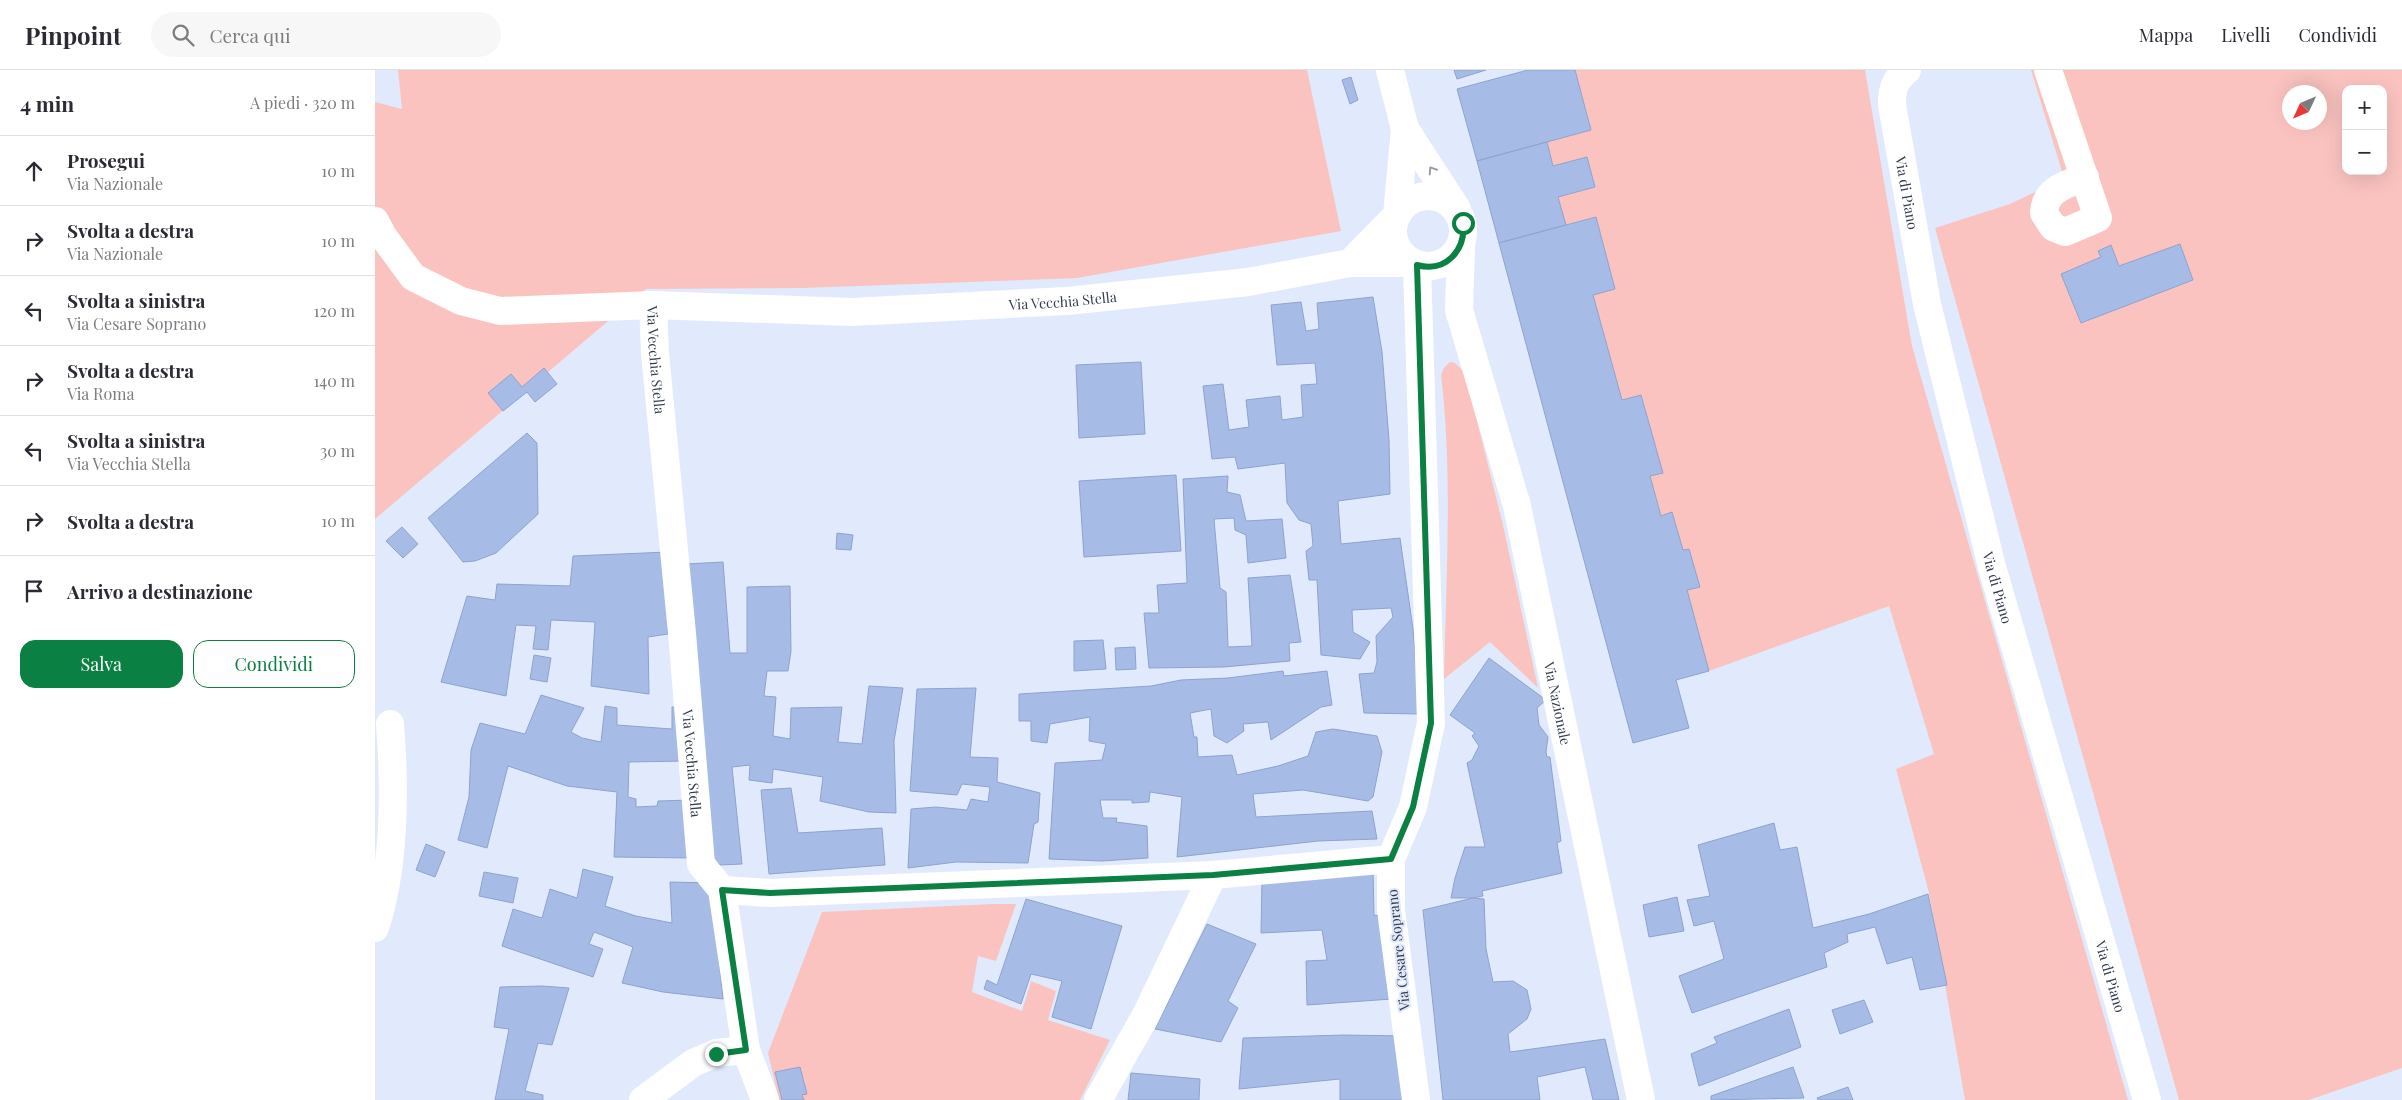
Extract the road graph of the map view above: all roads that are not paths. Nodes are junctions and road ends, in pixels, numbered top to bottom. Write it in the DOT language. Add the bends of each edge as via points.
graph roads {
  1 [pos="1390,70"];
  2 [pos="1907,70"];
  3 [pos="2048,70"];
  4 [pos="1405,128"];
  5 [pos="2085,177"];
  6 [pos="1458,211"];
  7 [pos="1397,215"];
  8 [pos="375,221"];
  9 [pos="1461,247"];
  10 [pos="1350,263"];
  11 [pos="1417,265"];
  12 [pos="653,306"];
  13 [pos="1459,310"];
  14 [pos="390,724"];
  15 [pos="1391,859"];
  16 [pos="1213,875"];
  17 [pos="722,890"];
  18 [pos="375,928"];
  19 [pos="746,1050"];
  20 [pos="643,1100"];
  21 [pos="765,1100"];
  22 [pos="1099,1100"];
  23 [pos="1416,1100"];
  24 [pos="1641,1100"];
  25 [pos="2147,1100"];
  1 -- 4 [label="street, Via Nazionale"];
  2 -- 25 [label="street, Via di Piano" via="1897,78 1892,90 1892,105 1927,304 1992,567"];
  3 -- 5 [label="street"];
  6 -- 4 [label="street, Via Nazionale, one-way"];
  4 -- 7 [label="street, Via Nazionale"];
  6 -- 7 [label="street" via="1439,196 1426,195 1414,198"];
  6 -- 9 [label="street, Via Nazionale" via="1464,235"];
  7 -- 10 [label="street"];
  7 -- 11 [label="street, Via Nazionale" via="1393,237 1397,247"];
  8 -- 12 [label="street" via="413,277 461,301 500,311"];
  9 -- 11 [label="street" via="1445,263 1434,267"];
  9 -- 13 [label="street, Via Nazionale"];
  10 -- 11 [label="street, Via Vecchia Stella"];
  10 -- 12 [label="street, Via Vecchia Stella" via="1248,282 1067,301 851,312"];
  11 -- 13 [label="street, Via Nazionale"];
  11 -- 15 [label="street, Via Cesare Soprano" via="1431,723 1413,807"];
  12 -- 17 [label="street, Via Vecchia Stella" via="701,864"];
  13 -- 24 [label="street, Via Nazionale" via="1517,506"];
  14 -- 18 [label="street" via="394,778 389,846"];
  15 -- 16 [label="street"];
  15 -- 23 [label="street, Via Cesare Soprano" via="1391,910"];
  16 -- 17 [label="street" via="770,893"];
  16 -- 22 [label="street" via="1146,1015"];
  17 -- 19 [label="street"];
  19 -- 20 [label="street" via="716,1054 693,1063"];
  19 -- 21 [label="street"];
}
